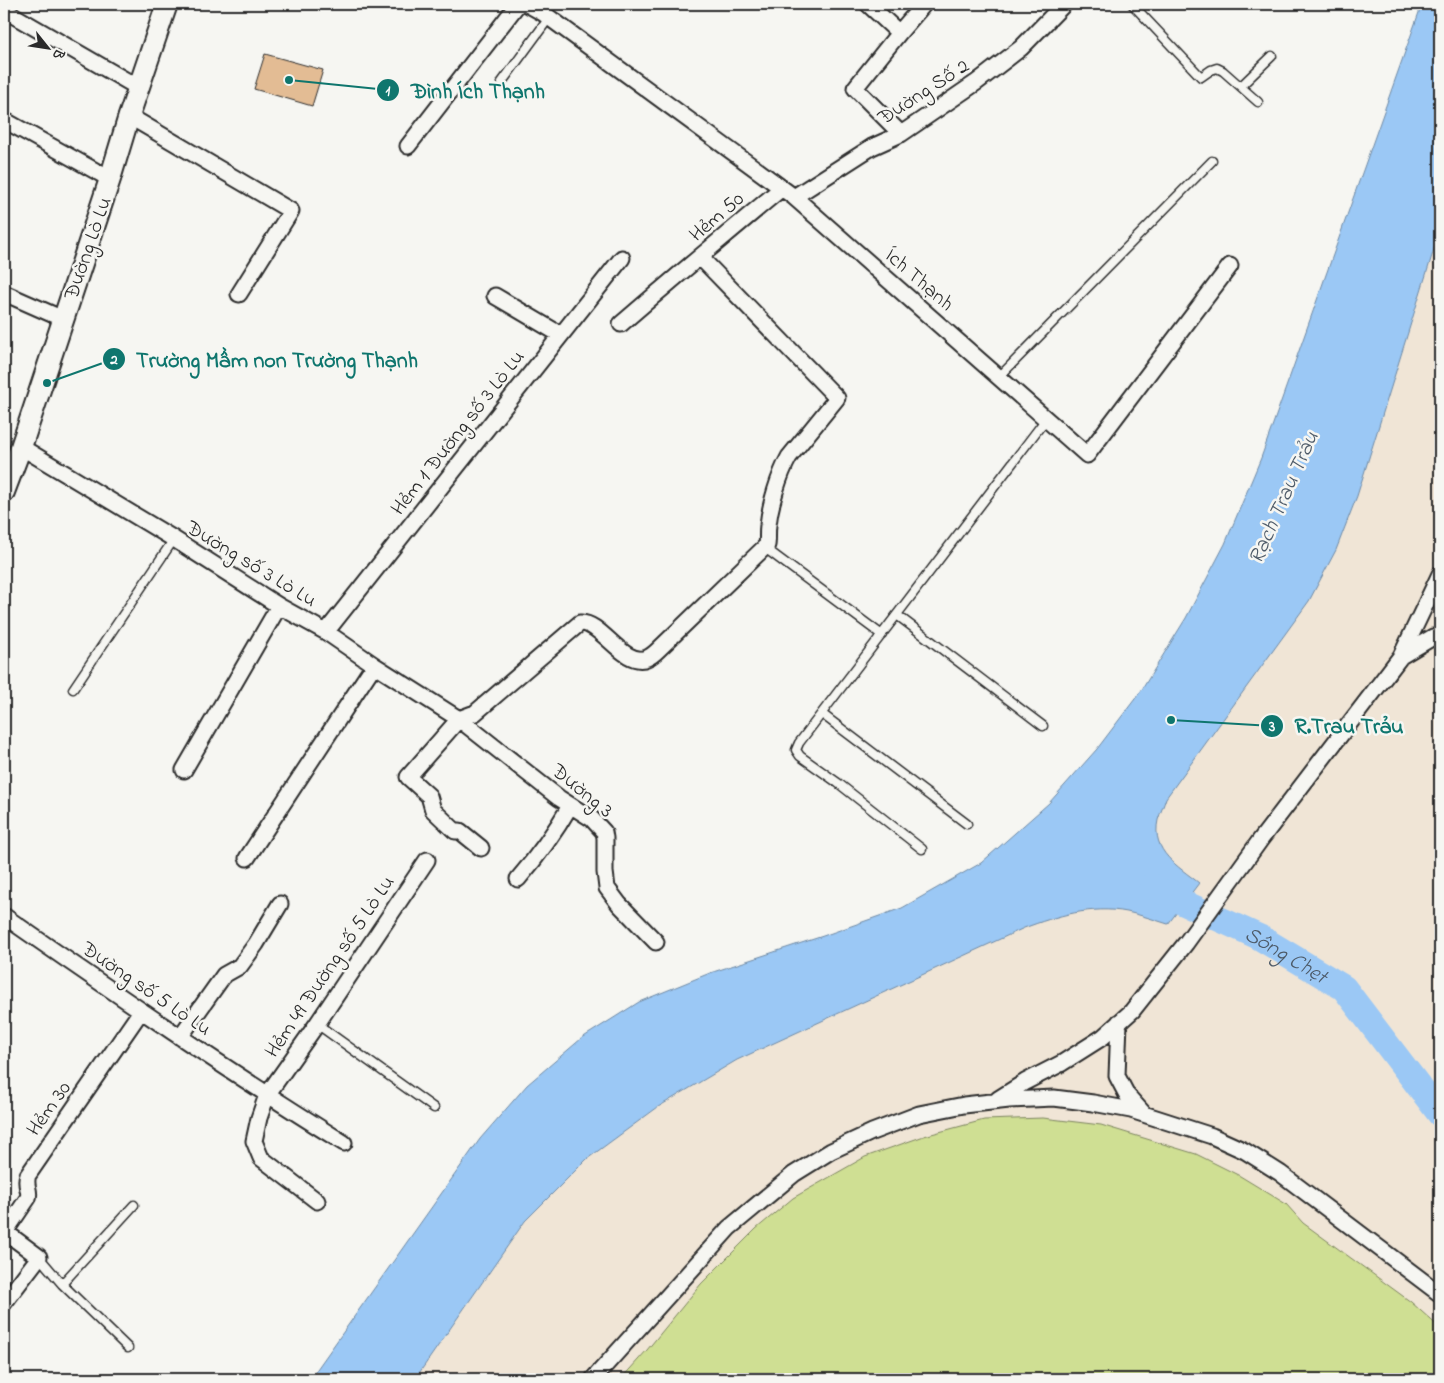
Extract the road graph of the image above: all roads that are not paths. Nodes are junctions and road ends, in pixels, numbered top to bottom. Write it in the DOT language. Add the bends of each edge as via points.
graph roads {
  1 [pos="167,4"];
  2 [pos="518,4"];
  3 [pos="528,4"];
  4 [pos="868,4"];
  5 [pos="924,4"];
  6 [pos="1064,4"];
  7 [pos="1132,4"];
  8 [pos="4,10"];
  9 [pos="548,12"];
  10 [pos="899,33"];
  11 [pos="1272,56"];
  12 [pos="502,82"];
  13 [pos="1241,86"];
  14 [pos="139,88"];
  15 [pos="1258,102"];
  16 [pos="129,116"];
  17 [pos="4,120"];
  18 [pos="901,134"];
  19 [pos="408,146"];
  20 [pos="1212,161"];
  21 [pos="110,179"];
  22 [pos="782,188"];
  23 [pos="794,197"];
  24 [pos="700,257"];
  25 [pos="622,258"];
  26 [pos="1230,266"];
  27 [pos="4,294"];
  28 [pos="239,294"];
  29 [pos="495,296"];
  30 [pos="63,319"];
  31 [pos="621,324"];
  32 [pos="561,335"];
  33 [pos="999,377"];
  34 [pos="1046,419"];
  35 [pos="21,447"];
  36 [pos="5,486"];
  37 [pos="174,539"];
  38 [pos="765,548"];
  39 [pos="1440,574"];
  40 [pos="279,606"];
  41 [pos="897,615"];
  42 [pos="326,632"];
  43 [pos="882,635"];
  44 [pos="1440,637"];
  45 [pos="1401,656"];
  46 [pos="374,666"];
  47 [pos="73,688"];
  48 [pos="822,714"];
  49 [pos="459,719"];
  50 [pos="1043,726"];
  51 [pos="184,770"];
  52 [pos="570,806"];
  53 [pos="967,824"];
  54 [pos="482,848"];
  55 [pos="922,849"];
  56 [pos="247,858"];
  57 [pos="427,860"];
  58 [pos="518,879"];
  59 [pos="280,904"];
  60 [pos="4,916"];
  61 [pos="656,942"];
  62 [pos="141,1011"];
  63 [pos="1119,1022"];
  64 [pos="317,1024"];
  65 [pos="180,1037"];
  66 [pos="267,1095"];
  67 [pos="995,1101"];
  68 [pos="434,1108"];
  69 [pos="1144,1114"];
  70 [pos="344,1143"];
  71 [pos="317,1201"];
  72 [pos="134,1205"];
  73 [pos="4,1232"];
  74 [pos="39,1257"];
  75 [pos="62,1284"];
  76 [pos="1440,1294"];
  77 [pos="4,1303"];
  78 [pos="128,1348"];
  79 [pos="593,1379"];
  1 -- 14 [label="street, Đường Lò Lu"];
  2 -- 19 [label="street"];
  3 -- 9 [label="street, Ích Thạnh"];
  4 -- 10 [label="street"];
  5 -- 10 [label="street"];
  6 -- 18 [label="street, Đường Số 2" via="1021,48"];
  7 -- 13 [label="lane" via="1201,77 1217,68"];
  8 -- 14 [label="street"];
  9 -- 12 [label="lane"];
  9 -- 22 [label="street, Ích Thạnh"];
  10 -- 18 [label="street" via="855,88"];
  11 -- 13 [label="lane"];
  13 -- 15 [label="lane"];
  14 -- 16 [label="street, Đường Lò Lu"];
  16 -- 21 [label="street, Đường Lò Lu"];
  16 -- 28 [label="street" via="291,211"];
  17 -- 21 [label="street"];
  18 -- 23 [label="street, Đường Số 2" via="872,148"];
  20 -- 33 [label="lane"];
  21 -- 30 [label="street, Đường Lò Lu"];
  22 -- 23 [label="street, Ích Thạnh"];
  22 -- 24 [label="street, Hẻm 50"];
  23 -- 33 [label="street, Ích Thạnh"];
  24 -- 31 [label="street, Hẻm 50"];
  24 -- 38 [label="street" via="837,398 784,466 770,512"];
  25 -- 32 [label="street, Hẻm 1 Đường số 3 Lò Lu"];
  26 -- 34 [label="street, Ích Thạnh" via="1087,455"];
  27 -- 30 [label="street"];
  29 -- 32 [label="street"];
  30 -- 35 [label="street, Đường Lò Lu"];
  32 -- 42 [label="street, Hẻm 1 Đường số 3 Lò Lu"];
  33 -- 34 [label="street, Ích Thạnh"];
  34 -- 41 [label="lane"];
  35 -- 36 [label="street, Đường Lò Lu"];
  35 -- 37 [label="street, Đường số 3 Lò Lu"];
  37 -- 40 [label="street, Đường số 3 Lò Lu"];
  37 -- 47 [label="lane"];
  38 -- 43 [label="lane"];
  38 -- 49 [label="street" via="647,658 632,657 589,624 580,623 475,713"];
  39 -- 45 [label="street"];
  40 -- 42 [label="street, Đường số 3 Lò Lu"];
  40 -- 51 [label="street"];
  41 -- 43 [label="lane"];
  41 -- 50 [label="lane"];
  42 -- 46 [label="street, Đường số 3 Lò Lu"];
  43 -- 48 [label="lane"];
  44 -- 45 [label="street" via="1433,637"];
  45 -- 63 [label="street" via="1186,943"];
  46 -- 49 [label="street, Đường số 3 Lò Lu"];
  46 -- 56 [label="street"];
  48 -- 53 [label="lane"];
  48 -- 55 [label="lane" via="799,743 797,753"];
  49 -- 52 [label="street, Đường 3"];
  49 -- 54 [label="street" via="408,777 429,796 433,810 455,832 460,831"];
  52 -- 58 [label="street" via="554,834"];
  52 -- 61 [label="street, Đường 3" via="604,832 607,888"];
  57 -- 64 [label="street, Hẻm 49 Đường số 5 Lò Lu"];
  59 -- 65 [label="street" via="240,966 224,975"];
  60 -- 62 [label="street, Đường số 5 Lò Lu"];
  62 -- 65 [label="street, Đường số 5 Lò Lu"];
  62 -- 73 [label="street, Hẻm 30" via="28,1175 26,1186 30,1194"];
  63 -- 67 [label="street" via="1094,1042"];
  63 -- 69 [label="street" via="1117,1076"];
  64 -- 66 [label="street, Hẻm 49 Đường số 5 Lò Lu"];
  64 -- 68 [label="lane"];
  65 -- 66 [label="street, Đường số 5 Lò Lu"];
  66 -- 70 [label="street, Đường số 5 Lò Lu"];
  66 -- 71 [label="street, Hẻm 49 Đường số 5 Lò Lu" via="254,1137 258,1154"];
  67 -- 69 [label="street" via="1054,1098 1093,1102"];
  67 -- 79 [label="street" via="919,1114 831,1151 794,1174 729,1228"];
  69 -- 76 [label="street" via="1212,1136 1245,1151 1280,1173"];
  72 -- 75 [label="lane"];
  73 -- 74 [label="street"];
  74 -- 75 [label="lane"];
  74 -- 77 [label="street"];
  75 -- 78 [label="lane"];
}
